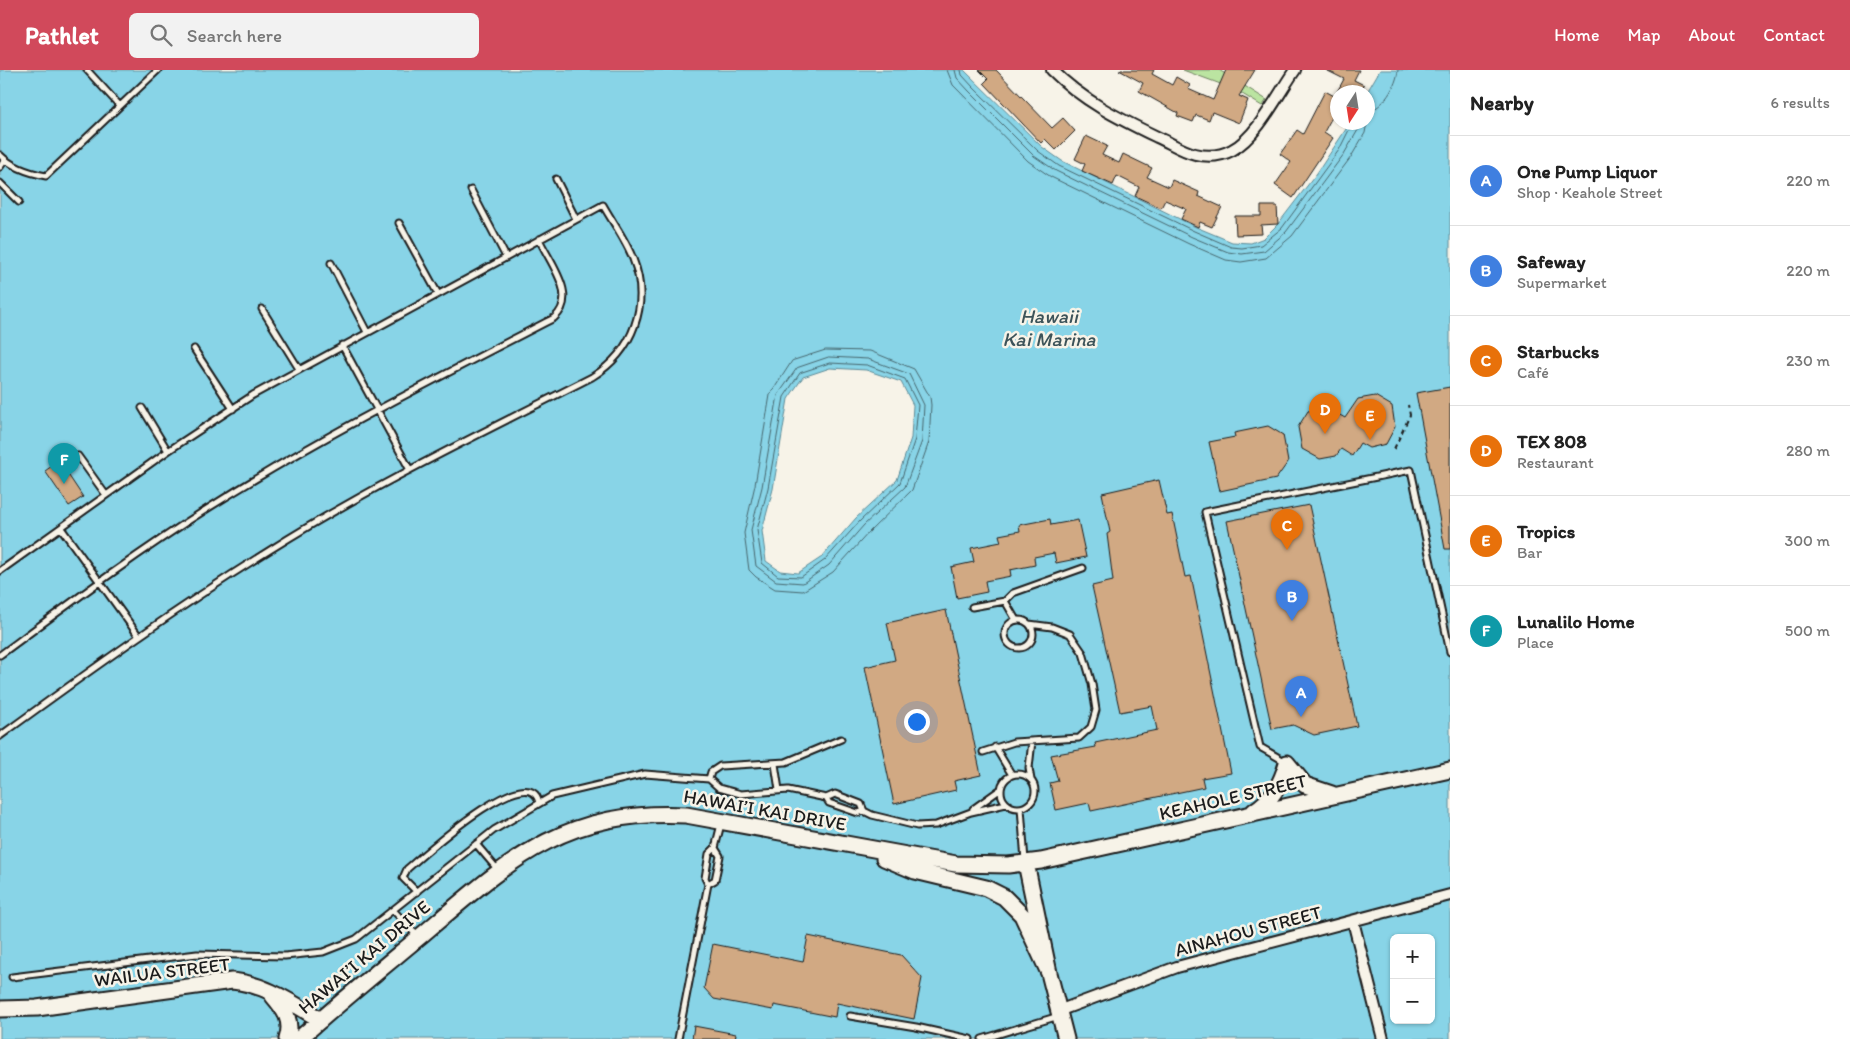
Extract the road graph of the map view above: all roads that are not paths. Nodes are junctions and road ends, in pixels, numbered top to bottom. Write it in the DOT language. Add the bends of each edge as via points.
graph roads {
  1 [pos="87,70"];
  2 [pos="158,70"];
  3 [pos="1052,70"];
  4 [pos="1295,70"];
  5 [pos="120,106"];
  6 [pos="0,155"];
  7 [pos="5,160"];
  8 [pos="0,167"];
  9 [pos="556,179"];
  10 [pos="0,183"];
  11 [pos="471,190"];
  12 [pos="19,202"];
  13 [pos="576,219"];
  14 [pos="399,222"];
  15 [pos="539,240"];
  16 [pos="506,257"];
  17 [pos="331,263"];
  18 [pos="438,294"];
  19 [pos="262,308"];
  20 [pos="367,332"];
  21 [pos="342,345"];
  22 [pos="194,349"];
  23 [pos="299,370"];
  24 [pos="142,408"];
  25 [pos="233,409"];
  26 [pos="377,410"];
  27 [pos="168,451"];
  28 [pos="78,456"];
  29 [pos="410,470"];
  30 [pos="106,495"];
  31 [pos="61,528"];
  32 [pos="1083,568"];
  33 [pos="0,571"];
  34 [pos="99,581"];
  35 [pos="1005,600"];
  36 [pos="972,607"];
  37 [pos="1016,620"];
  38 [pos="1029,624"];
  39 [pos="138,635"];
  40 [pos="1450,652"];
  41 [pos="0,655"];
  42 [pos="0,736"];
  43 [pos="841,739"];
  44 [pos="1032,741"];
  45 [pos="995,747"];
  46 [pos="983,752"];
  47 [pos="1287,763"];
  48 [pos="774,764"];
  49 [pos="1450,770"];
  50 [pos="1012,775"];
  51 [pos="709,780"];
  52 [pos="1031,780"];
  53 [pos="1001,788"];
  54 [pos="779,790"];
  55 [pos="1336,795"];
  56 [pos="826,798"];
  57 [pos="540,803"];
  58 [pos="1006,804"];
  59 [pos="1021,808"];
  60 [pos="864,811"];
  61 [pos="971,812"];
  62 [pos="1250,814"];
  63 [pos="722,821"];
  64 [pos="476,844"];
  65 [pos="857,846"];
  66 [pos="715,848"];
  67 [pos="1026,864"];
  68 [pos="499,870"];
  69 [pos="708,884"];
  70 [pos="417,892"];
  71 [pos="1450,895"];
  72 [pos="394,911"];
  73 [pos="1353,921"];
  74 [pos="418,938"];
  75 [pos="1049,973"];
  76 [pos="12,977"];
  77 [pos="267,989"];
  78 [pos="0,1009"];
  79 [pos="1059,1014"];
  80 [pos="850,1016"];
  81 [pos="321,1020"];
  82 [pos="287,1039"];
  83 [pos="299,1039"];
  84 [pos="678,1039"];
  85 [pos="970,1039"];
  86 [pos="982,1039"];
  87 [pos="1066,1039"];
  88 [pos="1383,1039"];
  1 -- 5 [label="lane"];
  2 -- 5 [label="lane"];
  3 -- 4 [label="street" via="1075,92 1103,110 1188,151 1208,156 1231,151 1247,138"];
  5 -- 7 [label="lane" via="46,176"];
  6 -- 7 [label="lane"];
  7 -- 8 [label="lane"];
  9 -- 13 [label="lane"];
  10 -- 12 [label="lane"];
  11 -- 16 [label="lane"];
  13 -- 15 [label="lane"];
  13 -- 29 [label="lane" via="603,205 634,261 640,284 640,308 626,344 611,363 592,377"];
  14 -- 18 [label="lane"];
  15 -- 16 [label="lane"];
  15 -- 26 [label="lane" via="565,293 560,313"];
  16 -- 18 [label="lane"];
  17 -- 20 [label="lane"];
  18 -- 20 [label="lane"];
  19 -- 23 [label="lane"];
  20 -- 21 [label="lane"];
  21 -- 23 [label="lane"];
  21 -- 26 [label="lane"];
  22 -- 25 [label="lane"];
  23 -- 25 [label="lane"];
  24 -- 27 [label="lane"];
  25 -- 27 [label="lane"];
  26 -- 29 [label="lane"];
  26 -- 34 [label="lane" via="210,506"];
  27 -- 30 [label="lane"];
  28 -- 30 [label="lane"];
  29 -- 39 [label="lane" via="272,549"];
  30 -- 31 [label="lane"];
  31 -- 33 [label="lane"];
  31 -- 34 [label="lane"];
  32 -- 35 [label="lane" via="1013,592"];
  34 -- 39 [label="lane"];
  34 -- 41 [label="lane"];
  35 -- 36 [label="lane"];
  35 -- 37 [label="lane"];
  37 -- 38 [label="lane"];
  37 -- 38 [label="lane" via="1008,625 1005,634 1007,642 1015,648 1031,642 1033,632"];
  38 -- 44 [label="lane" via="1052,627 1070,634 1083,652 1096,710 1091,726 1079,738"];
  39 -- 42 [label="lane"];
  40 -- 47 [label="lane" via="1411,470 1205,512 1260,747"];
  43 -- 48 [label="lane"];
  44 -- 45 [label="lane"];
  44 -- 52 [label="lane"];
  45 -- 46 [label="lane"];
  45 -- 50 [label="lane"];
  47 -- 55 [label="main road" via="1305,785"];
  47 -- 62 [label="main road" via="1278,788"];
  48 -- 51 [label="lane" via="720,766 711,772"];
  48 -- 54 [label="lane"];
  49 -- 55 [label="main road, KEAHOLE STREET"];
  50 -- 52 [label="lane" via="1021,774"];
  50 -- 53 [label="lane"];
  51 -- 54 [label="lane" via="719,788 741,794"];
  51 -- 57 [label="lane" via="646,774 561,794"];
  52 -- 59 [label="lane" via="1034,797"];
  53 -- 58 [label="lane"];
  53 -- 61 [label="lane"];
  54 -- 56 [label="lane"];
  55 -- 62 [label="main road, KEAHOLE STREET"];
  56 -- 60 [label="lane" via="829,803 852,811"];
  56 -- 60 [label="lane" via="834,794 850,799 861,804"];
  57 -- 64 [label="lane"];
  57 -- 70 [label="lane" via="532,792 511,792 460,823 407,869 403,878"];
  58 -- 59 [label="lane"];
  58 -- 61 [label="lane"];
  59 -- 67 [label="lane"];
  60 -- 61 [label="lane" via="917,826 936,825"];
  62 -- 67 [label="main road, KEAHOLE STREET"];
  63 -- 65 [label="main road, HAWAI’I KAI DRIVE"];
  63 -- 66 [label="lane"];
  63 -- 68 [label="main road, HAWAI’I KAI DRIVE" via="665,814 602,821 543,843"];
  64 -- 68 [label="lane"];
  64 -- 70 [label="lane"];
  65 -- 67 [label="main road, HAWAI’I KAI DRIVE" via="956,864"];
  65 -- 75 [label="main road" via="915,872 986,888 1004,897 1025,919"];
  66 -- 69 [label="lane" via="709,854 705,878"];
  66 -- 69 [label="lane" via="720,856 715,880"];
  67 -- 75 [label="main road"];
  68 -- 74 [label="main road, HAWAI’I KAI DRIVE"];
  69 -- 84 [label="lane"];
  70 -- 72 [label="lane"];
  71 -- 73 [label="street, AINAHOU STREET"];
  72 -- 74 [label="lane"];
  72 -- 76 [label="lane" via="356,939 323,952 285,956 197,954"];
  73 -- 79 [label="street, AINAHOU STREET" via="1177,967"];
  73 -- 88 [label="street"];
  74 -- 81 [label="main road, HAWAI’I KAI DRIVE"];
  75 -- 79 [label="main road"];
  77 -- 78 [label="main road, WAILUA STREET" via="232,981 37,1008"];
  77 -- 81 [label="main road, WAILUA STREET"];
  77 -- 82 [label="main road" via="290,1022"];
  79 -- 86 [label="lane"];
  79 -- 87 [label="main road"];
  80 -- 85 [label="lane"];
  81 -- 83 [label="main road, HAWAI’I KAI DRIVE"];
}
